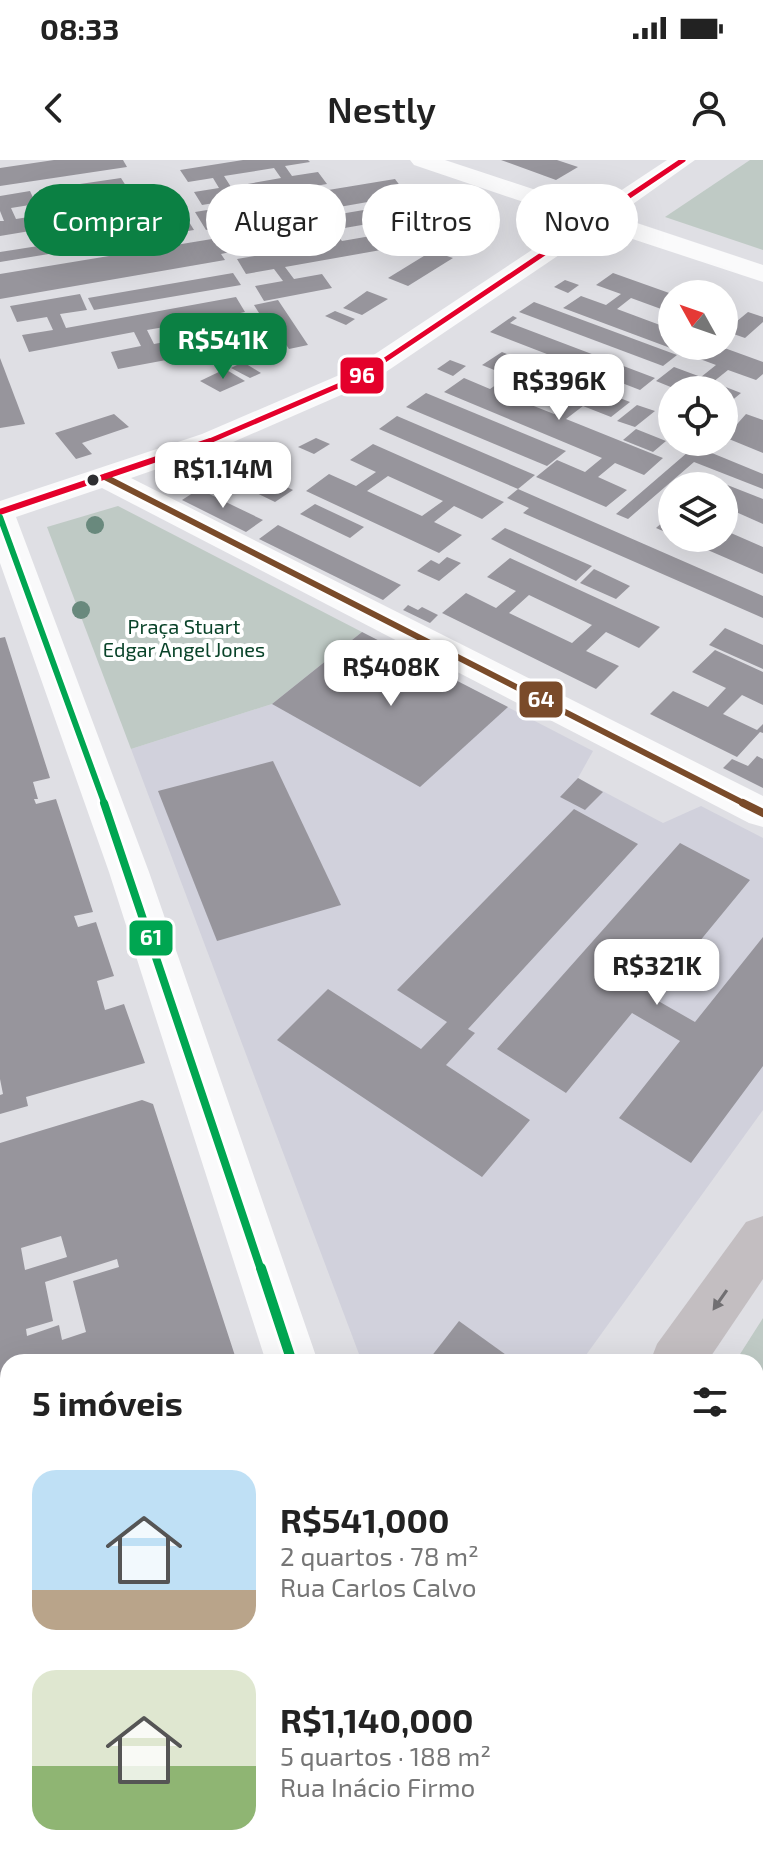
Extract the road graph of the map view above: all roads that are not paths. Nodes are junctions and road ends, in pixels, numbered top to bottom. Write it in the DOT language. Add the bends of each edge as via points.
graph roads {
  1 [pos="422,160"];
  2 [pos="683,160"];
  3 [pos="516,191"];
  4 [pos="638,191"];
  5 [pos="638,232"];
  6 [pos="541,256"];
  7 [pos="763,274"];
  8 [pos="105,477"];
  9 [pos="0,515"];
  10 [pos="763,813"];
  11 [pos="763,1238"];
  12 [pos="289,1354"];
  13 [pos="682,1354"];
  1 -- 3 [label="street"];
  2 -- 4 [label="street"];
  5 -- 7 [label="street"];
  6 -- 8 [label="street" via="361,376 213,440"];
  8 -- 9 [label="street"];
  8 -- 10 [label="street"];
  9 -- 12 [label="street" via="129,872"];
  11 -- 13 [label="main road, one-way"];
}
